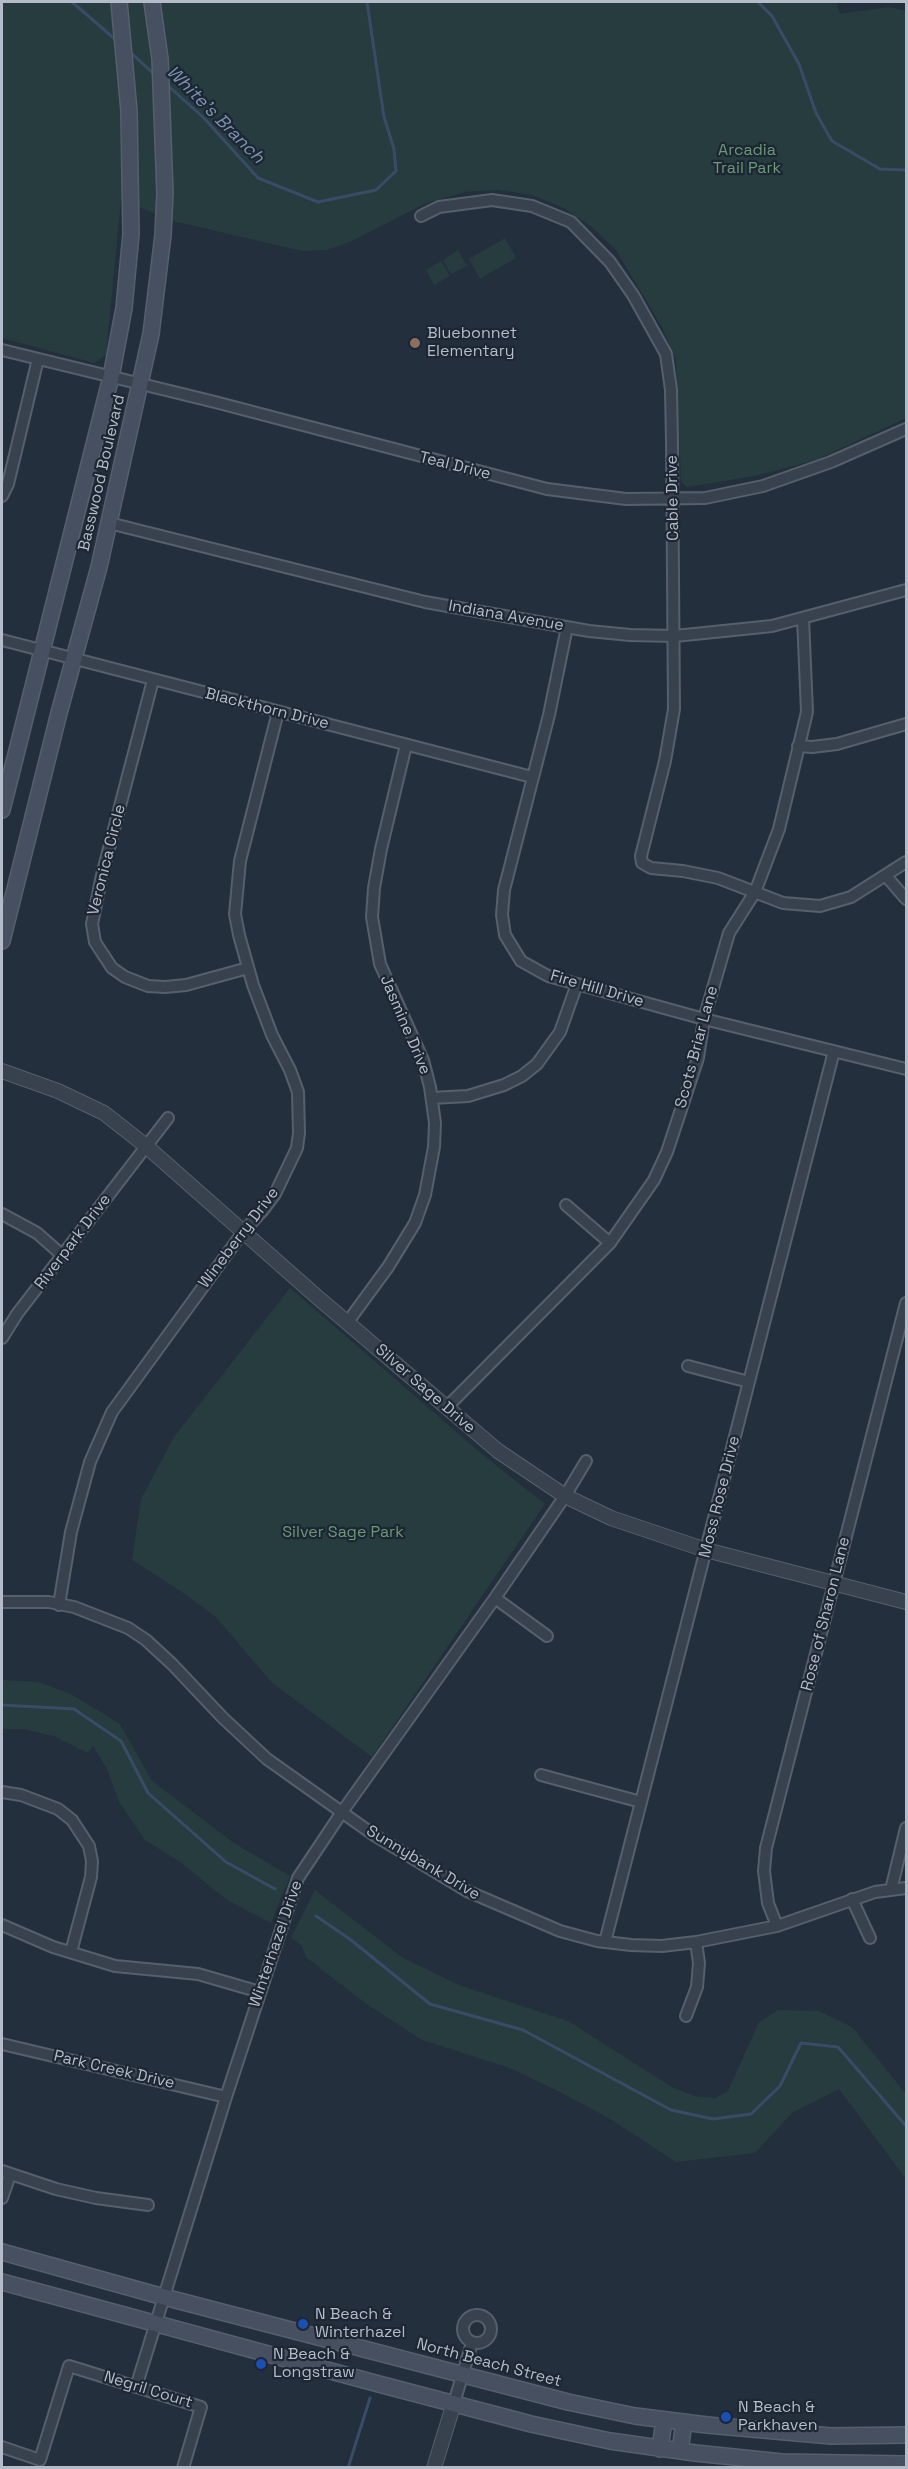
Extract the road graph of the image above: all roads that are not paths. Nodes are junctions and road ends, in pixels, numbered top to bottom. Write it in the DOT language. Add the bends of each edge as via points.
graph roads {
  1 [pos="119,2"];
  2 [pos="152,2"];
  3 [pos="421,216"];
  4 [pos="2,350"];
  5 [pos="38,359"];
  6 [pos="111,377"];
  7 [pos="141,384"];
  8 [pos="906,429"];
  9 [pos="2,496"];
  10 [pos="673,499"];
  11 [pos="109,523"];
  12 [pos="906,590"];
  13 [pos="803,618"];
  14 [pos="567,627"];
  15 [pos="675,636"];
  16 [pos="2,640"];
  17 [pos="42,651"];
  18 [pos="74,659"];
  19 [pos="153,680"];
  20 [pos="278,712"];
  21 [pos="906,724"];
  22 [pos="406,745"];
  23 [pos="798,746"];
  24 [pos="532,777"];
  25 [pos="2,810"];
  26 [pos="906,862"];
  27 [pos="886,876"];
  28 [pos="755,892"];
  29 [pos="906,899"];
  30 [pos="2,941"];
  31 [pos="248,968"];
  32 [pos="577,984"];
  33 [pos="704,1019"];
  34 [pos="834,1051"];
  35 [pos="906,1069"];
  36 [pos="2,1071"];
  37 [pos="432,1098"];
  38 [pos="168,1118"];
  39 [pos="146,1146"];
  40 [pos="566,1205"];
  41 [pos="2,1214"];
  42 [pos="243,1232"];
  43 [pos="610,1243"];
  44 [pos="62,1255"];
  45 [pos="906,1303"];
  46 [pos="347,1323"];
  47 [pos="2,1338"];
  48 [pos="688,1366"];
  49 [pos="749,1382"];
  50 [pos="447,1407"];
  51 [pos="586,1461"];
  52 [pos="565,1496"];
  53 [pos="706,1550"];
  54 [pos="834,1583"];
  55 [pos="495,1598"];
  56 [pos="2,1602"];
  57 [pos="906,1602"];
  58 [pos="59,1605"];
  59 [pos="547,1636"];
  60 [pos="540,1775"];
  61 [pos="2,1792"];
  62 [pos="641,1802"];
  63 [pos="342,1812"];
  64 [pos="906,1828"];
  65 [pos="906,1888"];
  66 [pos="891,1890"];
  67 [pos="852,1899"];
  68 [pos="2,1925"];
  69 [pos="777,1926"];
  70 [pos="870,1938"];
  71 [pos="605,1942"];
  72 [pos="696,1942"];
  73 [pos="71,1952"];
  74 [pos="260,1992"];
  75 [pos="686,2016"];
  76 [pos="2,2044"];
  77 [pos="226,2097"];
  78 [pos="6,2173"];
  79 [pos="2,2198"];
  80 [pos="148,2205"];
  81 [pos="2,2252"];
  82 [pos="2,2282"];
  83 [pos="164,2297"];
  84 [pos="154,2323"];
  85 [pos="472,2343"];
  86 [pos="462,2375"];
  87 [pos="136,2387"];
  88 [pos="454,2403"];
  89 [pos="664,2420"];
  90 [pos="684,2422"];
  91 [pos="906,2435"];
  92 [pos="2,2447"];
  93 [pos="660,2449"];
  94 [pos="680,2451"];
  95 [pos="906,2464"];
  96 [pos="183,2468"];
  97 [pos="434,2468"];
  1 -- 6 [label="main road, Basswood Boulevard" via="129,111 131,234 124,308"];
  2 -- 7 [label="main road, Basswood Boulevard" via="163,114 165,193 157,288"];
  3 -- 10 [label="street, Cable Drive" via="439,207 492,201 532,206 571,222 610,262 666,354 671,390"];
  4 -- 5 [label="street, Teal Drive"];
  5 -- 6 [label="street, Teal Drive"];
  5 -- 9 [label="street"];
  6 -- 7 [label="street, Teal Drive"];
  6 -- 17 [label="main road, Basswood Boulevard"];
  7 -- 10 [label="street, Teal Drive" via="547,489 626,499"];
  7 -- 11 [label="main road, Basswood Boulevard"];
  8 -- 10 [label="street, Teal Drive" via="763,486 705,498"];
  10 -- 15 [label="street, Cable Drive"];
  11 -- 14 [label="street, Indiana Avenue" via="425,602"];
  11 -- 18 [label="main road, Basswood Boulevard"];
  12 -- 13 [label="street, Indiana Avenue"];
  13 -- 15 [label="street, Indiana Avenue" via="772,626"];
  13 -- 23 [label="street, Scots Briar Lane" via="808,702"];
  14 -- 15 [label="street, Indiana Avenue"];
  14 -- 24 [label="street, Fire Hill Drive"];
  15 -- 28 [label="street, Cable Drive" via="674,709 640,856 642,863 651,868 718,878"];
  16 -- 17 [label="street, Blackthorn Drive"];
  17 -- 18 [label="street, Blackthorn Drive"];
  17 -- 25 [label="main road, Basswood Boulevard"];
  18 -- 19 [label="street, Blackthorn Drive"];
  18 -- 30 [label="main road, Basswood Boulevard"];
  19 -- 20 [label="street, Blackthorn Drive"];
  19 -- 31 [label="street, Veronica Circle" via="102,875 92,924 95,942 112,968 148,986 186,985"];
  20 -- 22 [label="street, Blackthorn Drive"];
  20 -- 31 [label="street, Wineberry Drive" via="237,881 236,914"];
  21 -- 23 [label="street" via="837,744"];
  22 -- 24 [label="street, Blackthorn Drive"];
  22 -- 37 [label="street, Jasmine Drive" via="381,849 372,917 380,964 423,1060"];
  23 -- 28 [label="street, Scots Briar Lane" via="779,829"];
  24 -- 32 [label="street, Fire Hill Drive" via="504,890 505,935 521,961 548,976"];
  26 -- 27 [label="street"];
  27 -- 28 [label="street" via="851,897 820,906 783,903"];
  27 -- 29 [label="street"];
  28 -- 33 [label="street, Scots Briar Lane" via="729,933"];
  31 -- 42 [label="street, Wineberry Drive" via="298,1092 300,1133 290,1166 275,1194"];
  32 -- 33 [label="street, Fire Hill Drive"];
  32 -- 37 [label="street" via="560,1032 537,1064 522,1076 504,1086 468,1096"];
  33 -- 34 [label="street, Fire Hill Drive"];
  33 -- 43 [label="street, Scots Briar Lane" via="698,1058 667,1152 645,1195"];
  34 -- 35 [label="street, Fire Hill Drive"];
  34 -- 49 [label="street, Moss Rose Drive"];
  36 -- 39 [label="street, Silver Sage Drive" via="58,1090 104,1113"];
  37 -- 46 [label="street, Jasmine Drive" via="434,1147 415,1223"];
  38 -- 39 [label="street, Riverpark Drive"];
  39 -- 42 [label="street, Silver Sage Drive"];
  39 -- 44 [label="street, Riverpark Drive"];
  40 -- 43 [label="street"];
  41 -- 44 [label="street" via="37,1233"];
  42 -- 46 [label="street, Silver Sage Drive"];
  42 -- 58 [label="street, Wineberry Drive" via="112,1412 90,1462 71,1532"];
  43 -- 50 [label="street, Scots Briar Lane"];
  44 -- 47 [label="street, Riverpark Drive"];
  45 -- 54 [label="street, Rose of Sharon Lane"];
  46 -- 50 [label="street, Silver Sage Drive"];
  48 -- 49 [label="street"];
  49 -- 53 [label="street, Moss Rose Drive"];
  50 -- 52 [label="street, Silver Sage Drive" via="498,1451"];
  51 -- 52 [label="street, Winterhazel Drive"];
  52 -- 53 [label="street, Silver Sage Drive" via="612,1518"];
  52 -- 55 [label="street, Winterhazel Drive"];
  53 -- 54 [label="street, Silver Sage Drive"];
  53 -- 62 [label="street, Moss Rose Drive"];
  54 -- 57 [label="street, Silver Sage Drive"];
  54 -- 69 [label="street, Rose of Sharon Lane" via="766,1848 764,1871"];
  55 -- 59 [label="street"];
  55 -- 63 [label="street, Winterhazel Drive"];
  56 -- 58 [label="street, Sunnybank Drive"];
  58 -- 63 [label="street, Sunnybank Drive" via="102,1617 146,1640 260,1752"];
  60 -- 62 [label="street"];
  61 -- 73 [label="street" via="57,1809 72,1820 89,1846 91,1876"];
  62 -- 71 [label="street, Moss Rose Drive"];
  63 -- 71 [label="street, Sunnybank Drive" via="493,1904 560,1931"];
  63 -- 74 [label="street, Winterhazel Drive" via="298,1878"];
  64 -- 66 [label="street"];
  65 -- 66 [label="street, Sunnybank Drive"];
  66 -- 67 [label="street, Sunnybank Drive"];
  67 -- 69 [label="street, Sunnybank Drive"];
  67 -- 70 [label="street"];
  68 -- 73 [label="street"];
  69 -- 72 [label="street, Sunnybank Drive"];
  71 -- 72 [label="street, Sunnybank Drive" via="662,1946"];
  72 -- 75 [label="street" via="697,1987"];
  73 -- 74 [label="street" via="115,1966 198,1974"];
  74 -- 77 [label="street, Winterhazel Drive"];
  76 -- 77 [label="street, Park Creek Drive"];
  77 -- 83 [label="street, Winterhazel Drive"];
  78 -- 79 [label="street"];
  78 -- 80 [label="street" via="96,2198"];
  81 -- 83 [label="main road, North Beach Street"];
  82 -- 84 [label="main road"];
  83 -- 84 [label="street, Winterhazel Drive"];
  83 -- 86 [label="main road, North Beach Street"];
  84 -- 87 [label="street, Winterhazel Drive"];
  84 -- 88 [label="main road"];
  85 -- 86 [label="street"];
  86 -- 88 [label="street"];
  86 -- 89 [label="main road, North Beach Street" via="568,2402"];
  87 -- 92 [label="street, Negril Court" via="69,2366 40,2460"];
  87 -- 96 [label="street, Negril Court" via="201,2407"];
  88 -- 93 [label="main road" via="588,2436"];
  88 -- 97 [label="street"];
  89 -- 90 [label="main road, North Beach Street"];
  89 -- 93 [label="main road"];
  90 -- 91 [label="main road, North Beach Street" via="831,2436"];
  90 -- 94 [label="main road"];
  93 -- 94 [label="main road"];
  94 -- 95 [label="main road" via="782,2462"];
}
